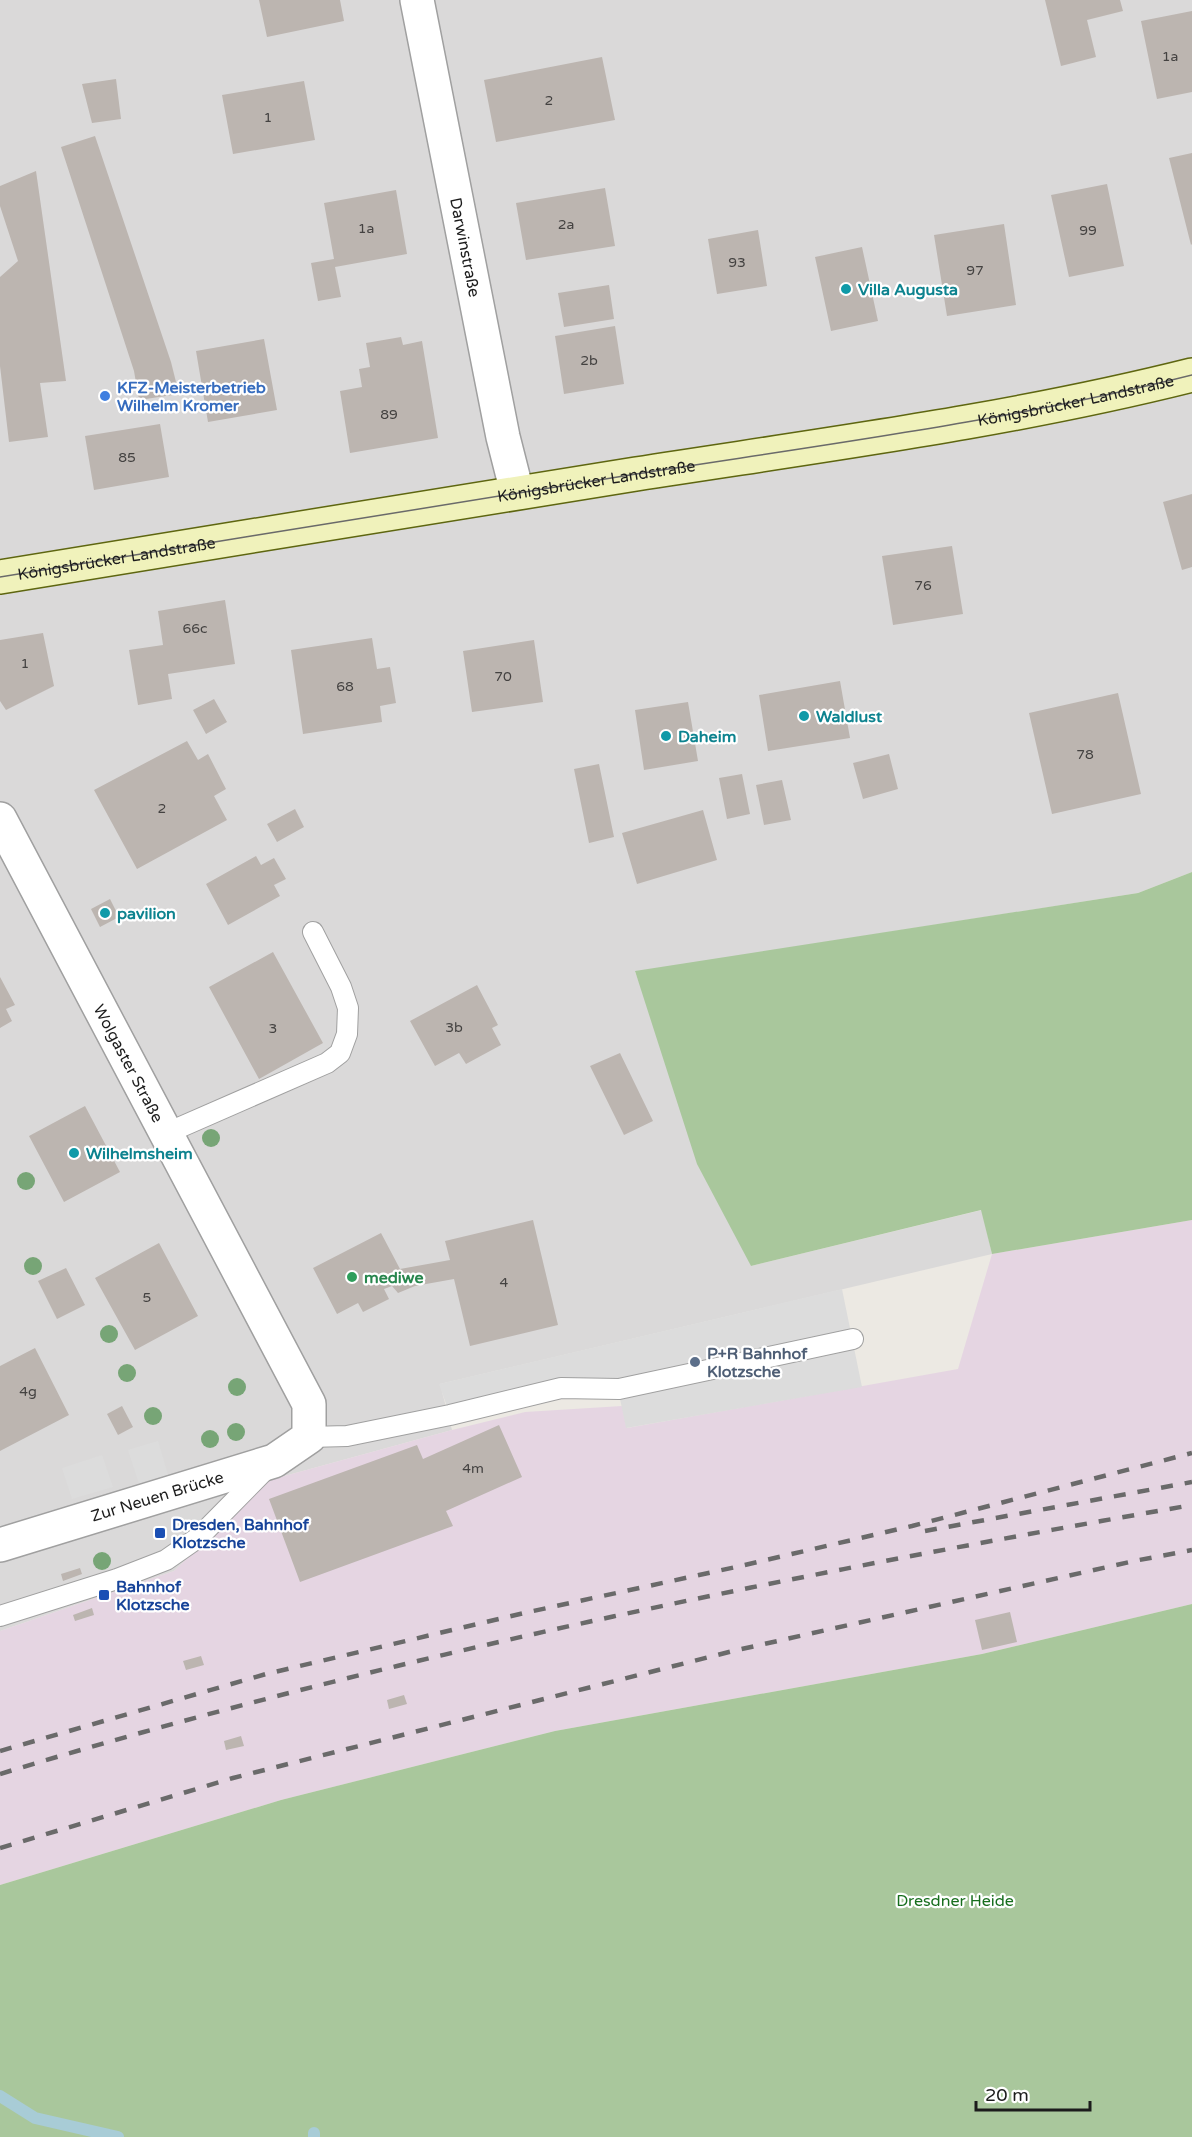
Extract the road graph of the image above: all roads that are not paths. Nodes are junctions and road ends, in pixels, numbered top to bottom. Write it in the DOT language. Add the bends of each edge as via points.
graph roads {
  1 [pos="417,0"];
  2 [pos="1192,375"];
  3 [pos="517,492"];
  4 [pos="0,577"];
  5 [pos="0,819"];
  6 [pos="313,932"];
  7 [pos="167,1133"];
  8 [pos="853,1339"];
  9 [pos="309,1437"];
  10 [pos="274,1461"];
  11 [pos="0,1545"];
  12 [pos="0,1616"];
  1 -- 3 [label="street, Darwinstraße"];
  2 -- 3 [label="main road, Königsbrücker Landstraße" via="941,427"];
  3 -- 4 [label="main road, Königsbrücker Landstraße"];
  5 -- 7 [label="street, Wolgaster Straße"];
  6 -- 7 [label="lane" via="348,1008 347,1035 340,1053 327,1063"];
  7 -- 9 [label="street, Wolgaster Straße" via="309,1404"];
  8 -- 9 [label="lane" via="619,1389 561,1388 347,1436"];
  9 -- 10 [label="street, Zur Neuen Brücke"];
  10 -- 11 [label="street, Zur Neuen Brücke"];
  10 -- 12 [label="lane" via="200,1537 166,1560"];
}
